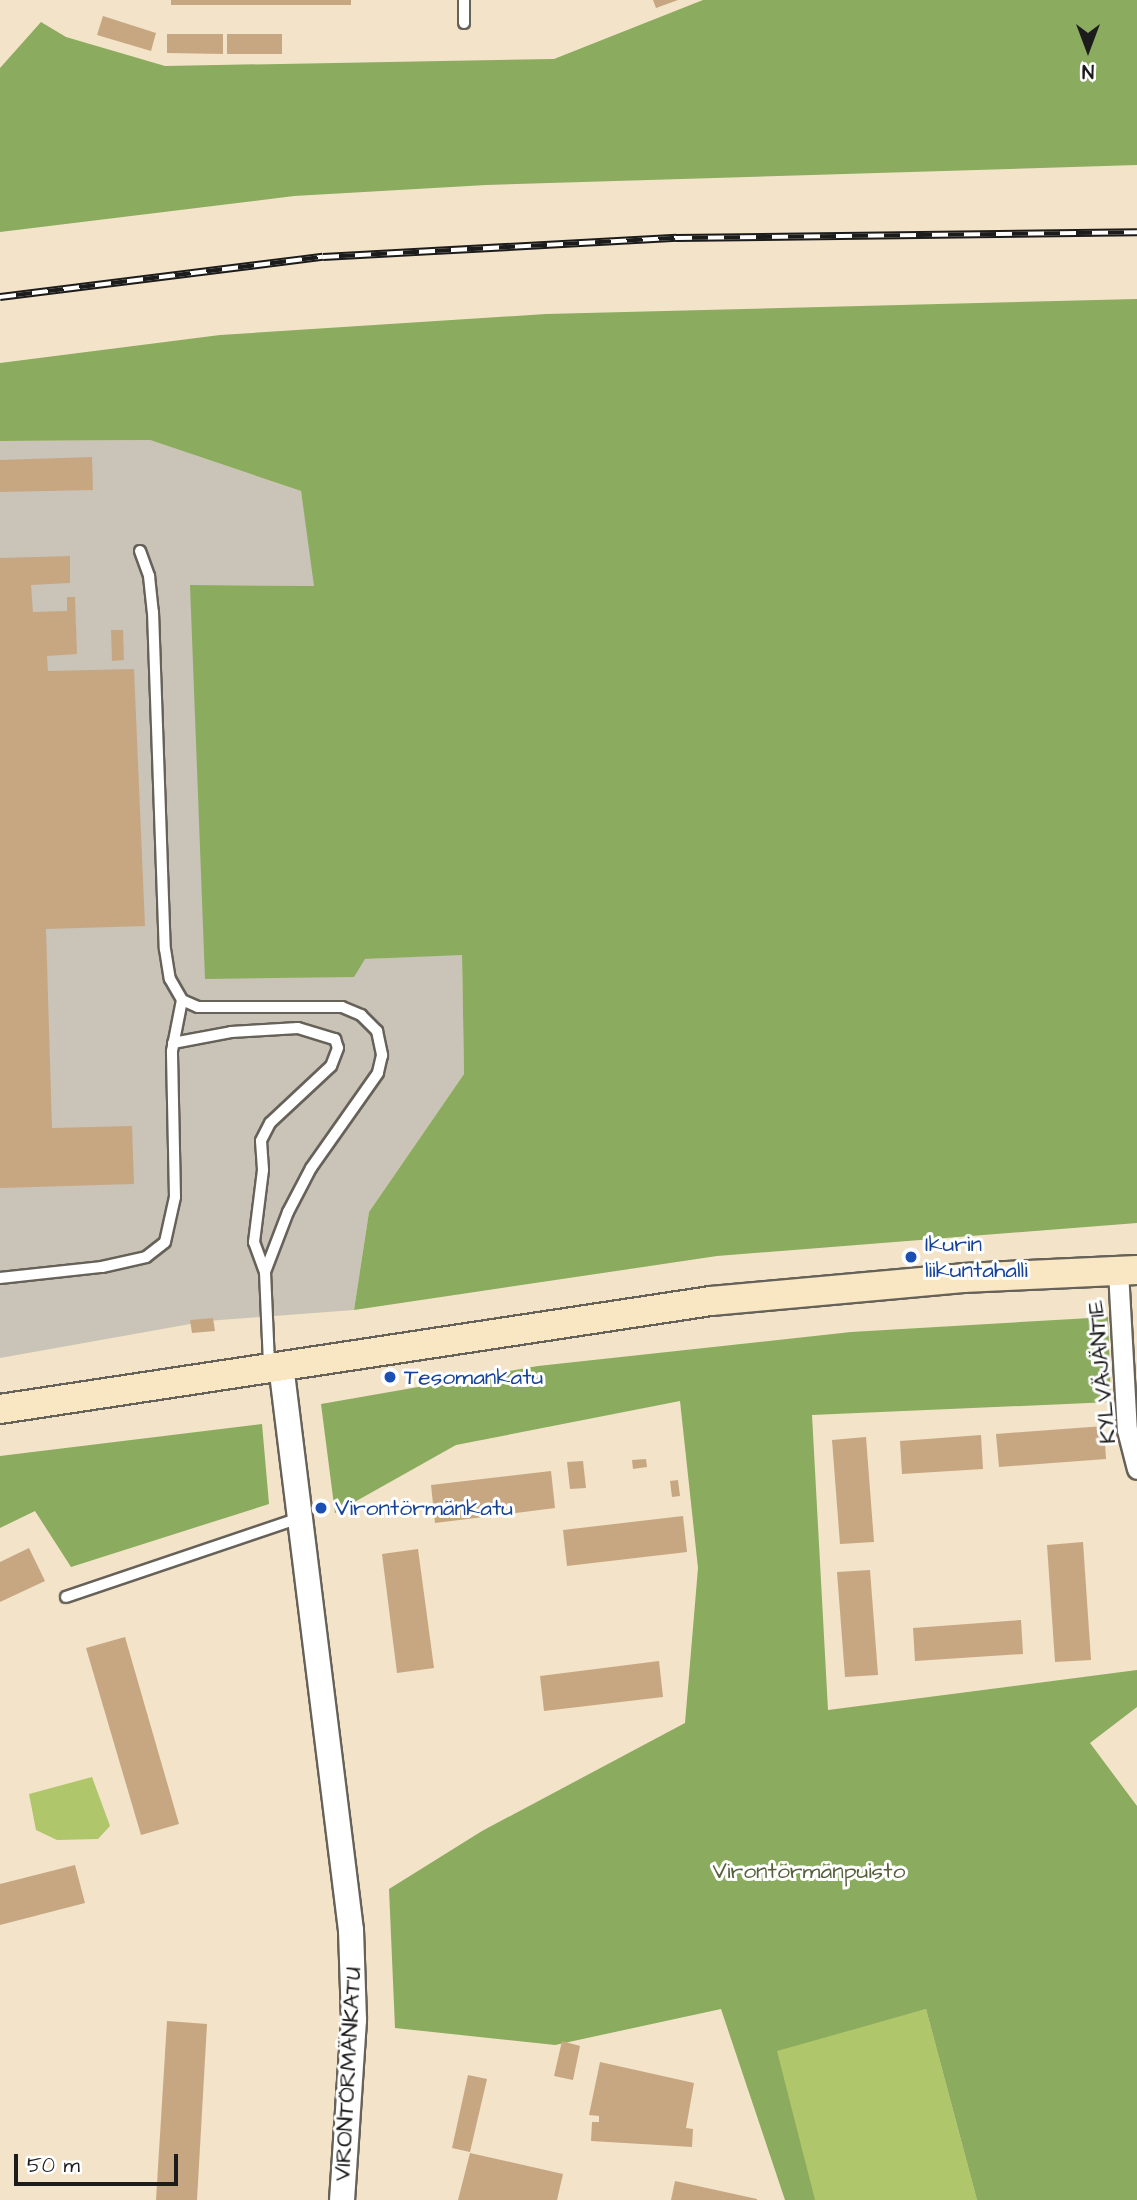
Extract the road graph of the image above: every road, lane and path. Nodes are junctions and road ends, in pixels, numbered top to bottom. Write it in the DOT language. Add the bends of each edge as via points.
graph roads {
  1 [pos="464,0"];
  2 [pos="464,23"];
  3 [pos="140,551"];
  4 [pos="182,1000"];
  5 [pos="173,1043"];
  6 [pos="1128,1270"];
  7 [pos="265,1272"];
  8 [pos="0,1278"];
  9 [pos="275,1366"];
  10 [pos="0,1409"];
  11 [pos="1137,1469"];
  12 [pos="300,1517"];
  13 [pos="66,1597"];
  14 [pos="342,2200"];
  1 -- 2 [label="lane"];
  3 -- 4 [label="lane" via="149,576 153,612 165,949 170,979"];
  4 -- 5 [label="lane"];
  4 -- 7 [label="lane" via="198,1007 342,1007 361,1015 377,1031 382,1055 378,1073 311,1168"];
  5 -- 7 [label="lane" via="275,1029 320,1031 335,1039 338,1048 331,1066 270,1123 261,1141 263,1170 254,1242"];
  5 -- 8 [label="lane" via="174,1198 165,1242 146,1257 102,1267"];
  6 -- 9 [label="main road" via="963,1278 711,1301"];
  6 -- 11 [label="street, KYLVÄJÄNTIE" via="1128,1430"];
  7 -- 9 [label="lane"];
  9 -- 10 [label="main road"];
  9 -- 12 [label="street, VIRONTÖRMÄNKATU"];
  12 -- 13 [label="lane"];
  12 -- 14 [label="street, VIRONTÖRMÄNKATU" via="355,1986"];
}
